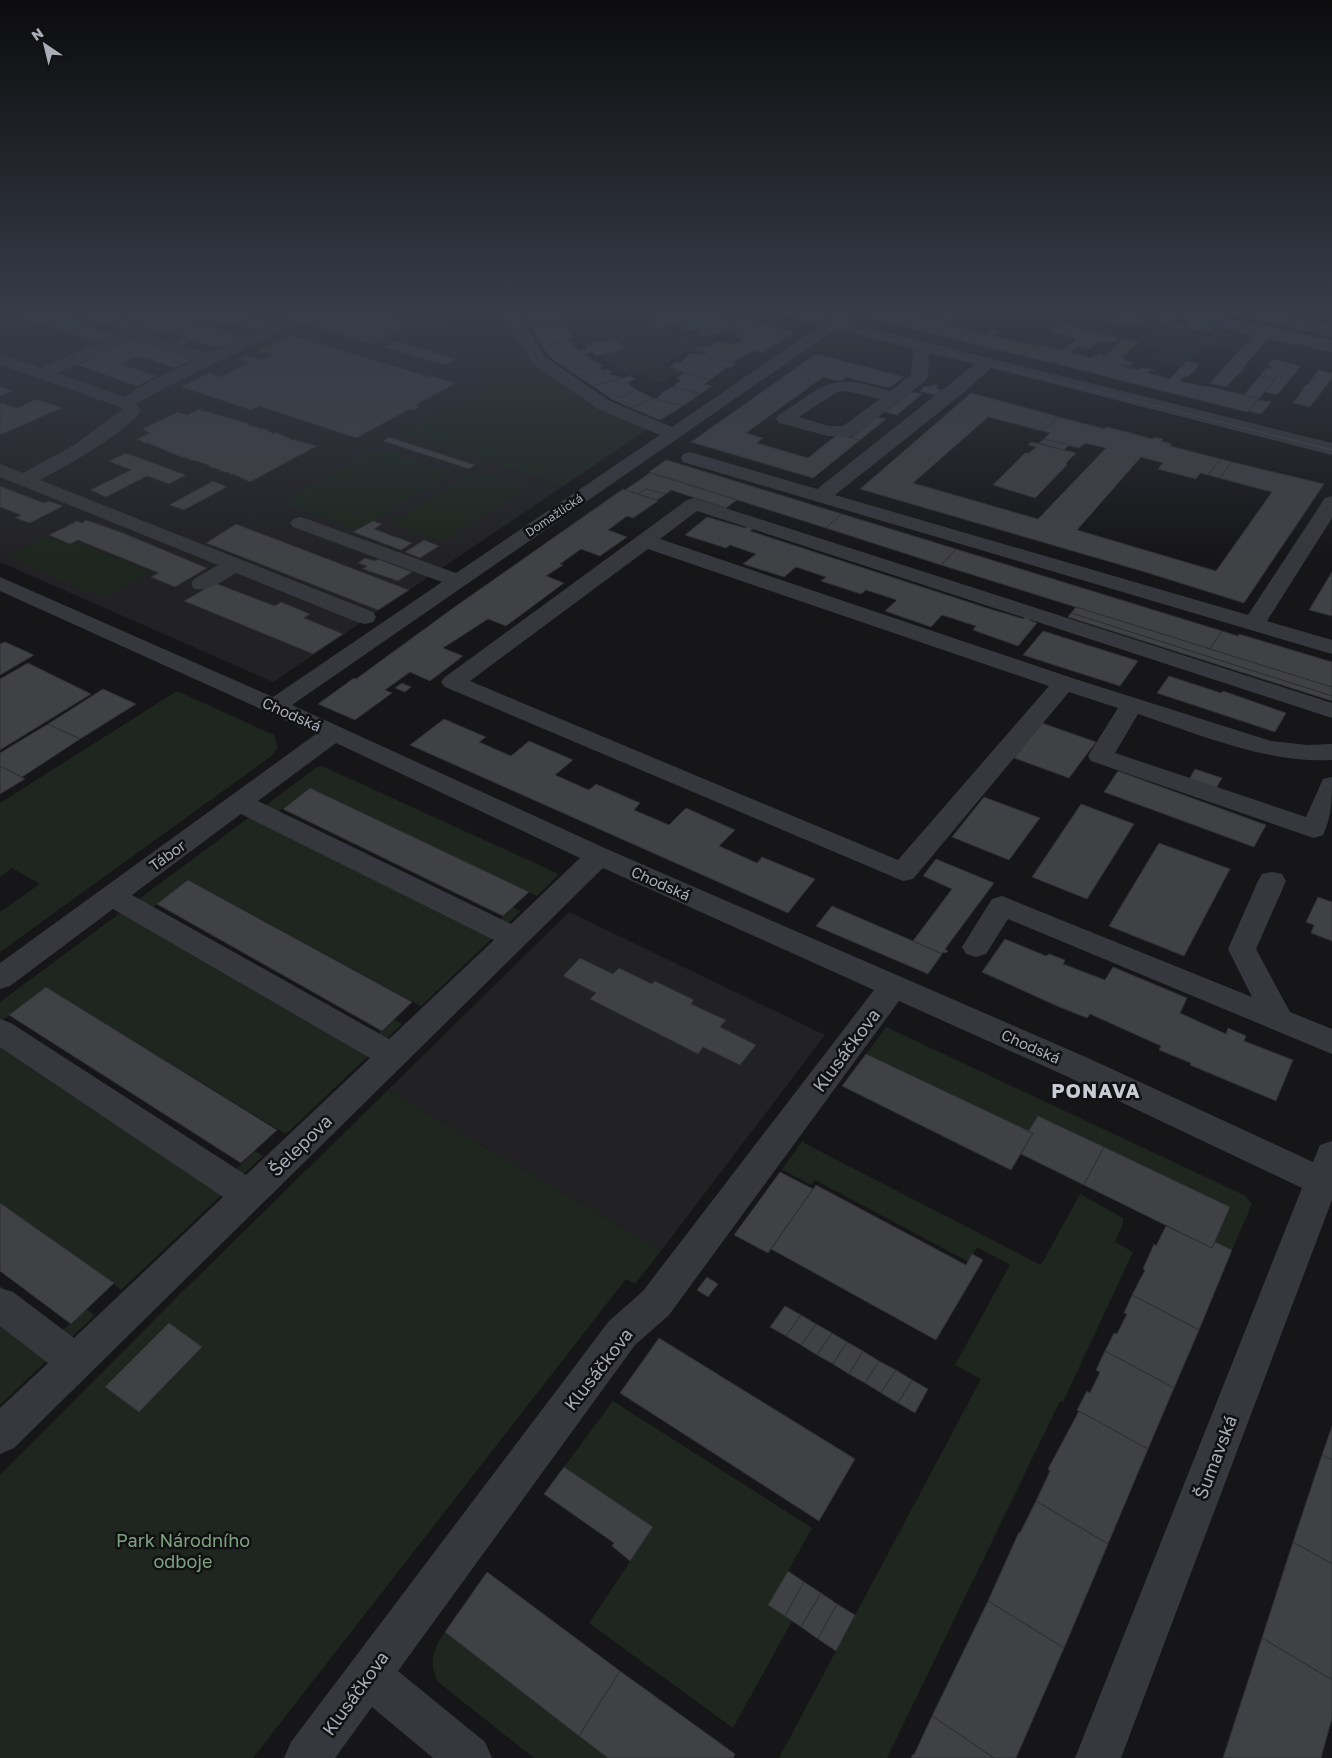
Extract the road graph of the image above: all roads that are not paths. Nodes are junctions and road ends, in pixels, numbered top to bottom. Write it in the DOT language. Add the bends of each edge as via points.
graph roads {
  1 [pos="97,393"];
  2 [pos="143,393"];
  3 [pos="587,393"];
  4 [pos="734,393"];
  5 [pos="823,393"];
  6 [pos="879,393"];
  7 [pos="898,393"];
  8 [pos="952,393"];
  9 [pos="1111,393"];
  10 [pos="893,397"];
  11 [pos="126,403"];
  12 [pos="674,434"];
  13 [pos="1332,449"];
  14 [pos="690,458"];
  15 [pos="0,470"];
  16 [pos="24,480"];
  17 [pos="821,496"];
  18 [pos="1332,502"];
  19 [pos="300,523"];
  20 [pos="644,541"];
  21 [pos="234,565"];
  22 [pos="458,581"];
  23 [pos="0,583"];
  24 [pos="202,584"];
  25 [pos="365,617"];
  26 [pos="1254,624"];
  27 [pos="1332,648"];
  28 [pos="1064,683"];
  29 [pos="1132,705"];
  30 [pos="275,706"];
  31 [pos="1332,711"];
  32 [pos="334,733"];
  33 [pos="1332,752"];
  34 [pos="1332,785"];
  35 [pos="239,802"];
  36 [pos="599,856"];
  37 [pos="1272,881"];
  38 [pos="112,896"];
  39 [pos="514,938"];
  40 [pos="976,947"];
  41 [pos="0,978"];
  42 [pos="894,986"];
  43 [pos="1279,1020"];
  44 [pos="0,1031"];
  45 [pos="1332,1042"];
  46 [pos="393,1056"];
  47 [pos="1329,1174"];
  48 [pos="248,1195"];
  49 [pos="0,1304"];
  50 [pos="76,1362"];
  51 [pos="0,1435"];
  52 [pos="368,1675"];
  53 [pos="307,1758"];
  54 [pos="469,1758"];
  55 [pos="1098,1758"];
  1 -- 11 [label="street"];
  2 -- 11 [label="street"];
  3 -- 12 [label="street" via="604,405"];
  4 -- 12 [label="street, Domažlická"];
  5 -- 10 [label="street" via="784,419 828,431 847,432"];
  6 -- 10 [label="street"];
  7 -- 10 [label="street"];
  8 -- 17 [label="street"];
  9 -- 13 [label="street"];
  11 -- 16 [label="street" via="132,411 104,434"];
  12 -- 22 [label="street, Domažlická"];
  14 -- 17 [label="street"];
  15 -- 16 [label="street"];
  16 -- 21 [label="street"];
  17 -- 26 [label="street"];
  18 -- 26 [label="street"];
  19 -- 22 [label="street"];
  20 -- 28 [label="street"];
  20 -- 28 [label="street" via="453,682 902,872"];
  20 -- 31 [label="street" via="694,504"];
  21 -- 24 [label="street"];
  21 -- 25 [label="street"];
  22 -- 30 [label="street, Domažlická"];
  23 -- 30 [label="street, Chodská"];
  26 -- 27 [label="street"];
  28 -- 29 [label="street"];
  29 -- 33 [label="street" via="1268,748"];
  29 -- 34 [label="street" via="1100,756 1314,829"];
  30 -- 32 [label="street, Chodská"];
  32 -- 35 [label="street, Tábor"];
  32 -- 36 [label="street, Chodská"];
  35 -- 38 [label="street, Tábor"];
  35 -- 39 [label="street"];
  36 -- 39 [label="street, Šelepova"];
  36 -- 42 [label="street, Chodská"];
  37 -- 43 [label="street" via="1242,950"];
  38 -- 41 [label="street, Tábor"];
  38 -- 46 [label="street"];
  39 -- 46 [label="street, Šelepova"];
  40 -- 43 [label="street" via="1002,906"];
  42 -- 47 [label="street, Chodská" via="1177,1112"];
  42 -- 52 [label="street, Klusáčkova" via="656,1303 622,1334"];
  43 -- 45 [label="street"];
  44 -- 48 [label="street"];
  46 -- 48 [label="street, Šelepova"];
  47 -- 55 [label="street, Šumavská"];
  48 -- 50 [label="street, Šelepova"];
  49 -- 50 [label="street"];
  50 -- 51 [label="street, Šelepova"];
  52 -- 53 [label="street, Klusáčkova"];
  52 -- 54 [label="street"];
}
